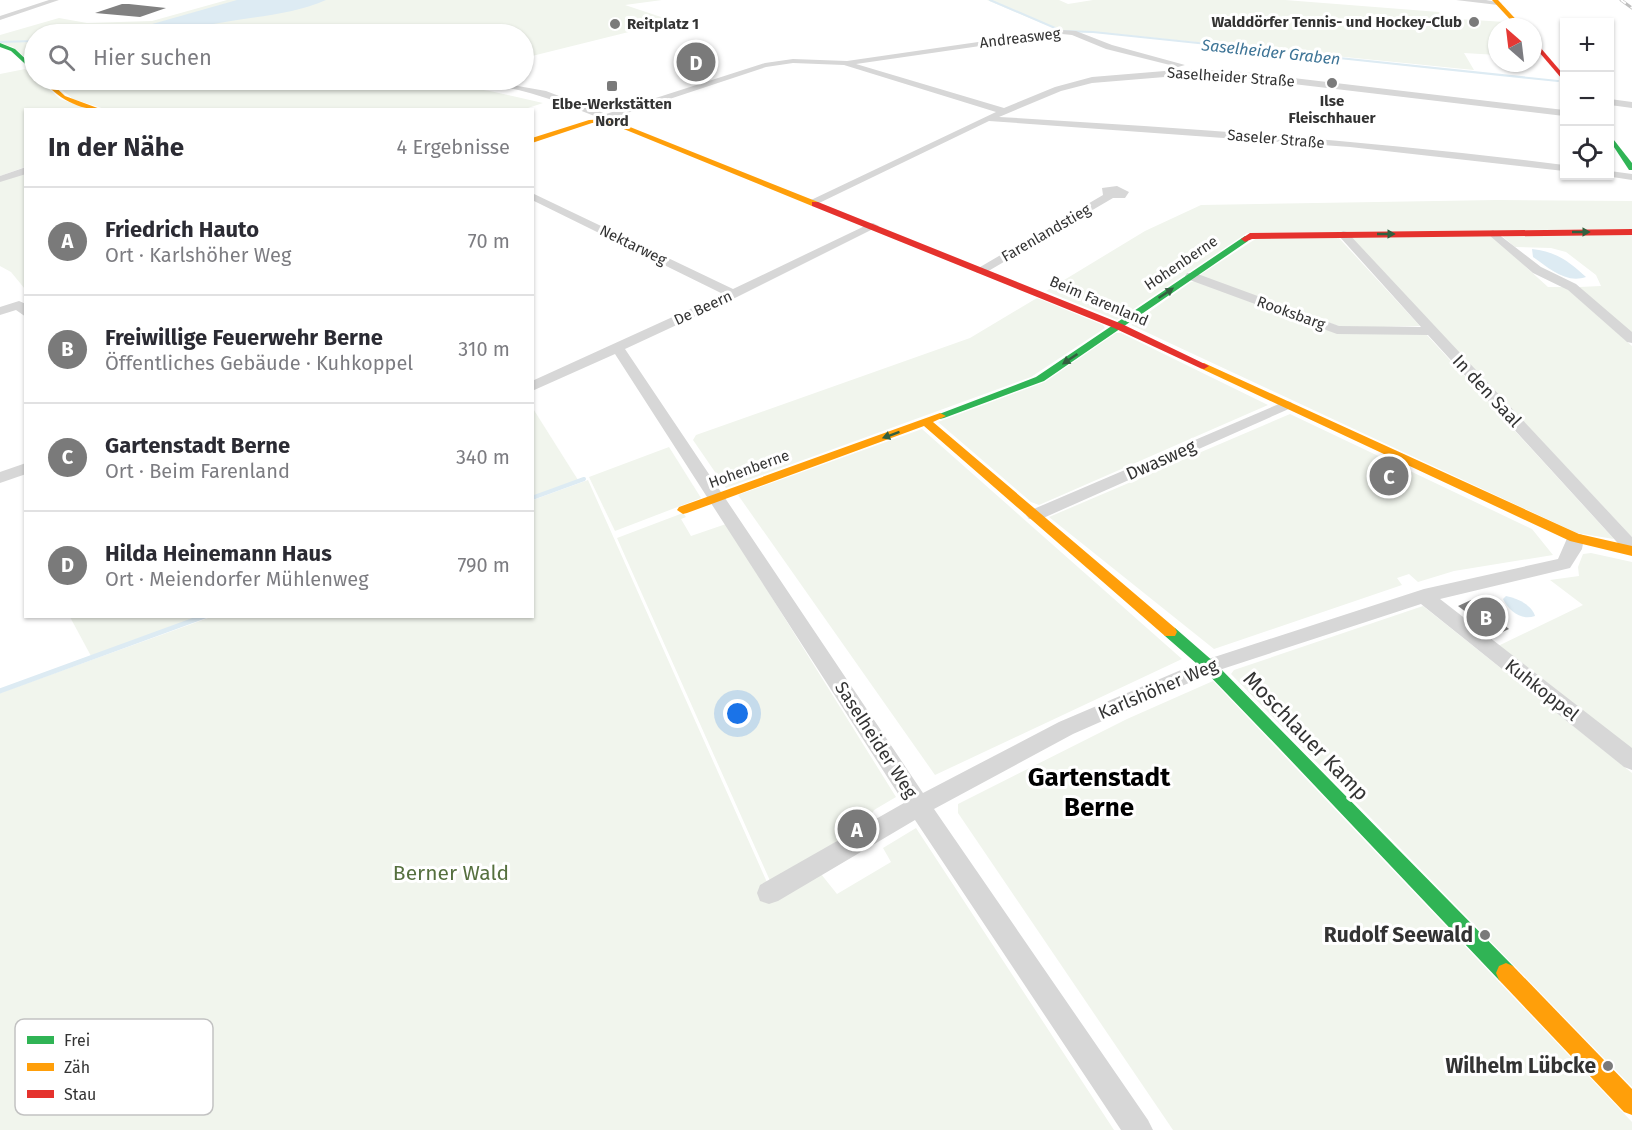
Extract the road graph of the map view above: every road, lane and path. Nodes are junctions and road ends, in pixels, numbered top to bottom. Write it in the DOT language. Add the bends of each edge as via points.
graph roads {
  1 [pos="56,0"];
  2 [pos="1459,0"];
  3 [pos="1497,1"];
  4 [pos="0,18"];
  5 [pos="1512,18"];
  6 [pos="0,45"];
  7 [pos="1542,52"];
  8 [pos="24,60"];
  9 [pos="845,63"];
  10 [pos="1189,72"];
  11 [pos="1560,73"];
  12 [pos="56,90"];
  13 [pos="530,90"];
  14 [pos="1614,103"];
  15 [pos="1632,105"];
  16 [pos="94,108"];
  17 [pos="1004,111"];
  18 [pos="1560,113"];
  19 [pos="603,118"];
  20 [pos="986,119"];
  21 [pos="534,140"];
  22 [pos="1614,143"];
  23 [pos="1560,167"];
  24 [pos="1632,168"];
  25 [pos="24,171"];
  26 [pos="1614,175"];
  27 [pos="1632,177"];
  28 [pos="0,179"];
  29 [pos="1111,195"];
  30 [pos="534,198"];
  31 [pos="815,202"];
  32 [pos="873,226"];
  33 [pos="1632,232"];
  34 [pos="1493,233"];
  35 [pos="1343,234"];
  36 [pos="981,270"];
  37 [pos="1191,276"];
  38 [pos="733,294"];
  39 [pos="22,309"];
  40 [pos="0,311"];
  41 [pos="1118,326"];
  42 [pos="1431,331"];
  43 [pos="1632,339"];
  44 [pos="618,348"];
  45 [pos="534,386"];
  46 [pos="1286,405"];
  47 [pos="926,422"];
  48 [pos="24,469"];
  49 [pos="0,478"];
  50 [pos="718,498"];
  51 [pos="683,510"];
  52 [pos="1035,514"];
  53 [pos="1575,538"];
  54 [pos="1632,549"];
  55 [pos="1424,596"];
  56 [pos="1209,666"];
  57 [pos="1632,761"];
  58 [pos="919,806"];
  59 [pos="770,893"];
  60 [pos="1632,1104"];
  61 [pos="1138,1130"];
  1 -- 4 [label="street"];
  2 -- 3 [label="street"];
  3 -- 5 [label="street"];
  6 -- 8 [label="street"];
  7 -- 11 [label="street"];
  9 -- 10 [label="street, Andreasweg" via="1062,32 1179,64"];
  9 -- 17 [label="street"];
  9 -- 19 [label="street" via="774,63"];
  10 -- 17 [label="street, Saselheider Straße" via="1092,80"];
  10 -- 18 [label="street, Saselheider Straße"];
  12 -- 16 [label="street" via="63,97"];
  13 -- 19 [label="street"];
  14 -- 15 [label="street"];
  17 -- 20 [label="street, Saselheider Straße"];
  19 -- 21 [label="street"];
  19 -- 31 [label="street, Beim Farenland"];
  20 -- 23 [label="street, Saseler Straße" via="1206,133"];
  20 -- 31 [label="street, Saselheider Straße"];
  22 -- 24 [label="street"];
  25 -- 28 [label="street"];
  26 -- 27 [label="street"];
  29 -- 36 [label="street, Farenlandstieg"];
  30 -- 38 [label="street, Nektarweg"];
  31 -- 32 [label="street, Beim Farenland"];
  32 -- 36 [label="street, Beim Farenland"];
  32 -- 38 [label="street, De Beern"];
  34 -- 33 [label="street, Hohenberne, one-way"];
  35 -- 34 [label="street, Hohenberne, one-way"];
  34 -- 43 [label="street" via="1537,270 1572,286"];
  35 -- 37 [label="street, Hohenberne" via="1250,236"];
  35 -- 42 [label="street, In den Saal"];
  36 -- 41 [label="street, Beim Farenland"];
  41 -- 37 [label="street, Hohenberne, one-way"];
  37 -- 42 [label="street, Rooksbarg" via="1337,330"];
  38 -- 44 [label="street, De Beern"];
  39 -- 40 [label="street"];
  41 -- 46 [label="street, Beim Farenland"];
  41 -- 47 [label="street, Hohenberne, one-way" via="1040,379"];
  42 -- 54 [label="street, In den Saal"];
  44 -- 45 [label="street, De Beern"];
  44 -- 50 [label="street, Saselheider Weg"];
  46 -- 52 [label="street, Dwasweg"];
  46 -- 53 [label="street, Beim Farenland"];
  47 -- 50 [label="street, Hohenberne, one-way"];
  47 -- 52 [label="street, Moschlauer Kamp"];
  48 -- 49 [label="street"];
  50 -- 51 [label="street, Hohenberne"];
  50 -- 58 [label="street, Saselheider Weg"];
  52 -- 56 [label="street, Moschlauer Kamp"];
  53 -- 54 [label="street"];
  53 -- 55 [label="street, Karlshöher Weg" via="1564,564"];
  55 -- 56 [label="street, Karlshöher Weg"];
  55 -- 57 [label="street, Kuhkoppel"];
  56 -- 58 [label="street, Karlshöher Weg" via="1066,728"];
  56 -- 60 [label="street, Moschlauer Kamp"];
  58 -- 59 [label="street, Karlshöher Weg"];
  58 -- 61 [label="street, Saselheider Weg"];
}
